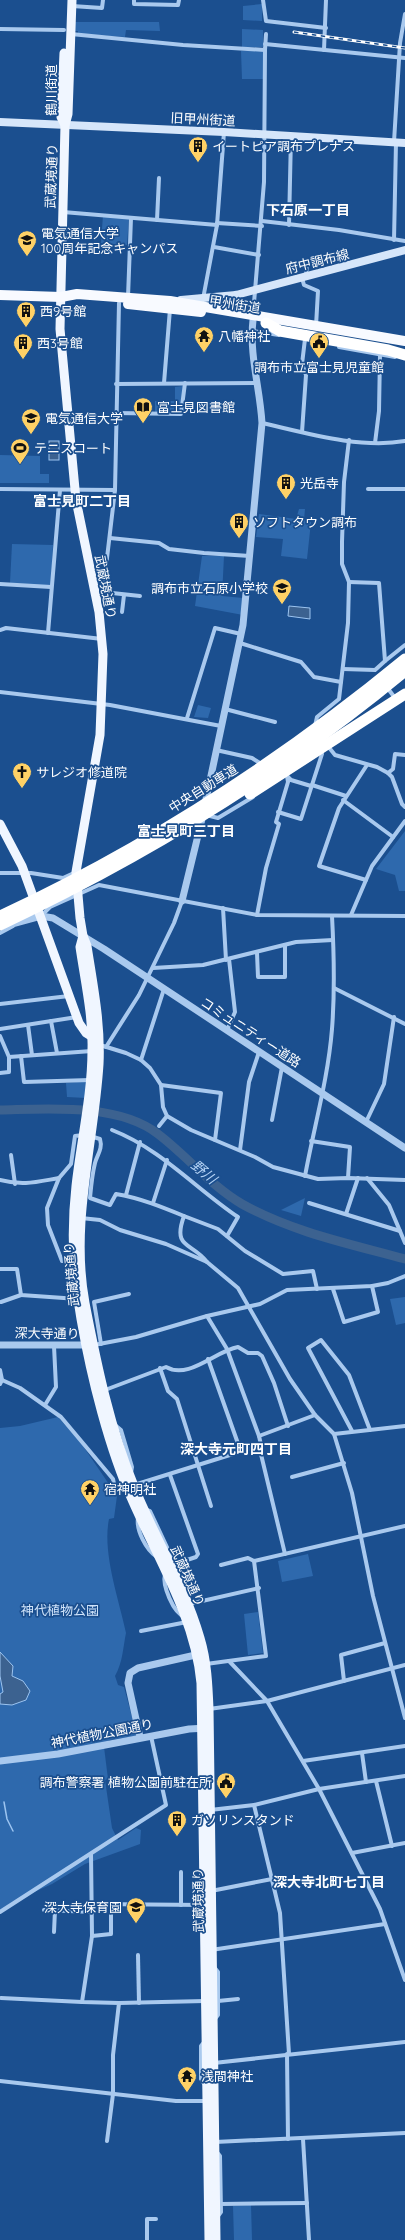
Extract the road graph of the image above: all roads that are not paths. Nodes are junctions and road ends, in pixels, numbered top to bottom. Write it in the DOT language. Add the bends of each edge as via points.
graph roads {
  1 [pos="103,0"];
  2 [pos="134,0"];
  3 [pos="179,0"];
  4 [pos="263,0"];
  5 [pos="326,0"];
  6 [pos="69,2"];
  7 [pos="405,14"];
  8 [pos="404,26"];
  9 [pos="326,28"];
  10 [pos="0,29"];
  11 [pos="67,32"];
  12 [pos="266,34"];
  13 [pos="265,44"];
  14 [pos="265,50"];
  15 [pos="324,50"];
  16 [pos="400,57"];
  17 [pos="405,58"];
  18 [pos="0,122"];
  19 [pos="65,125"];
  20 [pos="224,132"];
  21 [pos="264,134"];
  22 [pos="291,136"];
  23 [pos="398,142"];
  24 [pos="159,178"];
  25 [pos="63,212"];
  26 [pos="131,218"];
  27 [pos="157,220"];
  28 [pos="217,224"];
  29 [pos="262,224"];
  30 [pos="289,225"];
  31 [pos="394,240"];
  32 [pos="405,241"];
  33 [pos="214,247"];
  34 [pos="405,250"];
  35 [pos="259,255"];
  36 [pos="307,262"];
  37 [pos="304,277"];
  38 [pos="256,289"];
  39 [pos="0,295"];
  40 [pos="236,295"];
  41 [pos="61,297"];
  42 [pos="128,297"];
  43 [pos="203,299"];
  44 [pos="119,303"];
  45 [pos="170,305"];
  46 [pos="233,312"];
  47 [pos="252,322"];
  48 [pos="266,322"];
  49 [pos="316,326"];
  50 [pos="305,339"];
  51 [pos="405,341"];
  52 [pos="405,347"];
  53 [pos="380,355"];
  54 [pos="405,355"];
  55 [pos="405,359"];
  56 [pos="185,383"];
  57 [pos="258,383"];
  58 [pos="116,384"];
  59 [pos="164,384"];
  60 [pos="116,413"];
  61 [pos="262,423"];
  62 [pos="302,432"];
  63 [pos="349,440"];
  64 [pos="405,441"];
  65 [pos="375,443"];
  66 [pos="0,488"];
  67 [pos="368,489"];
  68 [pos="405,489"];
  69 [pos="60,490"];
  70 [pos="75,490"];
  71 [pos="115,490"];
  72 [pos="110,538"];
  73 [pos="250,556"];
  74 [pos="349,582"];
  75 [pos="0,584"];
  76 [pos="51,587"];
  77 [pos="100,594"];
  78 [pos="124,594"];
  79 [pos="140,596"];
  80 [pos="122,612"];
  81 [pos="0,630"];
  82 [pos="48,633"];
  83 [pos="242,634"];
  84 [pos="102,639"];
  85 [pos="240,644"];
  86 [pos="405,645"];
  87 [pos="405,651"];
  88 [pos="405,659"];
  89 [pos="385,661"];
  90 [pos="343,669"];
  91 [pos="375,670"];
  92 [pos="405,671"];
  93 [pos="341,682"];
  94 [pos="0,692"];
  95 [pos="402,699"];
  96 [pos="405,699"];
  97 [pos="101,704"];
  98 [pos="225,709"];
  99 [pos="187,718"];
  100 [pos="275,722"];
  101 [pos="222,726"];
  102 [pos="297,742"];
  103 [pos="330,749"];
  104 [pos="216,750"];
  105 [pos="322,754"];
  106 [pos="405,755"];
  107 [pos="367,765"];
  108 [pos="388,773"];
  109 [pos="287,776"];
  110 [pos="278,782"];
  111 [pos="311,786"];
  112 [pos="346,796"];
  113 [pos="343,800"];
  114 [pos="405,806"];
  115 [pos="278,812"];
  116 [pos="203,814"];
  117 [pos="405,821"];
  118 [pos="0,824"];
  119 [pos="393,837"];
  120 [pos="25,872"];
  121 [pos="76,872"];
  122 [pos="0,873"];
  123 [pos="366,880"];
  124 [pos="77,894"];
  125 [pos="182,902"];
  126 [pos="223,908"];
  127 [pos="41,911"];
  128 [pos="258,915"];
  129 [pos="351,915"];
  130 [pos="0,916"];
  131 [pos="332,916"];
  132 [pos="405,916"];
  133 [pos="23,922"];
  134 [pos="0,925"];
  135 [pos="0,933"];
  136 [pos="83,936"];
  137 [pos="333,940"];
  138 [pos="285,946"];
  139 [pos="257,953"];
  140 [pos="227,960"];
  141 [pos="153,968"];
  142 [pos="147,978"];
  143 [pos="334,988"];
  144 [pos="164,989"];
  145 [pos="69,996"];
  146 [pos="0,1004"];
  147 [pos="77,1017"];
  148 [pos="394,1017"];
  149 [pos="51,1021"];
  150 [pos="405,1024"];
  151 [pos="28,1025"];
  152 [pos="0,1029"];
  153 [pos="227,1030"];
  154 [pos="0,1036"];
  155 [pos="97,1045"];
  156 [pos="259,1052"];
  157 [pos="57,1053"];
  158 [pos="32,1055"];
  159 [pos="21,1056"];
  160 [pos="9,1057"];
  161 [pos="141,1060"];
  162 [pos="282,1067"];
  163 [pos="0,1073"];
  164 [pos="90,1080"];
  165 [pos="161,1085"];
  166 [pos="322,1093"];
  167 [pos="90,1104"];
  168 [pos="166,1116"];
  169 [pos="272,1120"];
  170 [pos="366,1122"];
  171 [pos="159,1126"];
  172 [pos="112,1130"];
  173 [pos="86,1135"];
  174 [pos="215,1140"];
  175 [pos="311,1141"];
  176 [pos="140,1142"];
  177 [pos="405,1148"];
  178 [pos="240,1150"];
  179 [pos="11,1155"];
  180 [pos="167,1160"];
  181 [pos="304,1176"];
  182 [pos="59,1178"];
  183 [pos="348,1178"];
  184 [pos="358,1178"];
  185 [pos="367,1178"];
  186 [pos="0,1180"];
  187 [pos="405,1180"];
  188 [pos="15,1184"];
  189 [pos="126,1195"];
  190 [pos="310,1203"];
  191 [pos="152,1204"];
  192 [pos="346,1214"];
  193 [pos="184,1216"];
  194 [pos="77,1218"];
  195 [pos="400,1231"];
  196 [pos="227,1236"];
  197 [pos="404,1236"];
  198 [pos="405,1243"];
  199 [pos="74,1260"];
  200 [pos="207,1262"];
  201 [pos="81,1267"];
  202 [pos="0,1269"];
  203 [pos="405,1276"];
  204 [pos="76,1283"];
  205 [pos="372,1286"];
  206 [pos="317,1289"];
  207 [pos="333,1289"];
  208 [pos="129,1294"];
  209 [pos="21,1295"];
  210 [pos="78,1299"];
  211 [pos="1,1302"];
  212 [pos="248,1305"];
  213 [pos="208,1316"];
  214 [pos="0,1345"];
  215 [pos="94,1345"];
  216 [pos="54,1346"];
  217 [pos="226,1349"];
  218 [pos="208,1360"];
  219 [pos="160,1368"];
  220 [pos="0,1370"];
  221 [pos="1,1382"];
  222 [pos="105,1390"];
  223 [pos="45,1405"];
  224 [pos="315,1415"];
  225 [pos="288,1426"];
  226 [pos="405,1426"];
  227 [pos="370,1430"];
  228 [pos="352,1431"];
  229 [pos="334,1434"];
  230 [pos="258,1436"];
  231 [pos="259,1446"];
  232 [pos="241,1452"];
  233 [pos="344,1463"];
  234 [pos="200,1466"];
  235 [pos="170,1475"];
  236 [pos="292,1477"];
  237 [pos="130,1487"];
  238 [pos="211,1506"];
  239 [pos="141,1511"];
  240 [pos="405,1526"];
  241 [pos="361,1537"];
  242 [pos="285,1554"];
  243 [pos="254,1561"];
  244 [pos="175,1564"];
  245 [pos="221,1565"];
  246 [pos="259,1588"];
  247 [pos="183,1595"];
  248 [pos="187,1604"];
  249 [pos="186,1620"];
  250 [pos="141,1631"];
  251 [pos="191,1634"];
  252 [pos="385,1643"];
  253 [pos="200,1654"];
  254 [pos="229,1661"];
  255 [pos="206,1664"];
  256 [pos="405,1665"];
  257 [pos="392,1670"];
  258 [pos="344,1681"];
  259 [pos="267,1701"];
  260 [pos="209,1709"];
  261 [pos="405,1718"];
  262 [pos="206,1728"];
  263 [pos="151,1736"];
  264 [pos="140,1737"];
  265 [pos="405,1746"];
  266 [pos="209,1749"];
  267 [pos="362,1753"];
  268 [pos="303,1761"];
  269 [pos="0,1762"];
  270 [pos="203,1772"];
  271 [pos="405,1776"];
  272 [pos="376,1781"];
  273 [pos="366,1782"];
  274 [pos="319,1789"];
  275 [pos="254,1805"];
  276 [pos="210,1810"];
  277 [pos="405,1843"];
  278 [pos="392,1846"];
  279 [pos="352,1853"];
  280 [pos="91,1854"];
  281 [pos="181,1872"];
  282 [pos="272,1879"];
  283 [pos="211,1891"];
  284 [pos="93,1904"];
  285 [pos="111,1904"];
  286 [pos="181,1905"];
  287 [pos="204,1905"];
  288 [pos="44,1910"];
  289 [pos="55,1910"];
  290 [pos="0,1912"];
  291 [pos="93,1912"];
  292 [pos="385,1924"];
  293 [pos="54,1932"];
  294 [pos="92,1936"];
  295 [pos="282,1941"];
  296 [pos="208,1950"];
  297 [pos="138,1955"];
  298 [pos="212,1965"];
  299 [pos="405,1980"];
  300 [pos="0,1998"];
  301 [pos="238,1999"];
  302 [pos="205,2001"];
  303 [pos="218,2001"];
  304 [pos="82,2002"];
  305 [pos="0,2003"];
  306 [pos="119,2003"];
  307 [pos="139,2003"];
  308 [pos="213,2022"];
  309 [pos="405,2042"];
  310 [pos="288,2054"];
  311 [pos="213,2063"];
  312 [pos="0,2081"];
  313 [pos="113,2094"];
  314 [pos="210,2101"];
  315 [pos="405,2133"];
  316 [pos="288,2139"];
  317 [pos="303,2139"];
  318 [pos="107,2141"];
  319 [pos="215,2146"];
  320 [pos="307,2202"];
  321 [pos="221,2204"];
  322 [pos="156,2219"];
  323 [pos="215,2220"];
  324 [pos="147,2240"];
  325 [pos="208,2240"];
  326 [pos="216,2240"];
  327 [pos="309,2240"];
  1 -- 6 [label="street" via="102,8"];
  2 -- 3 [label="street" via="134,4 178,5"];
  4 -- 9 [label="street" via="266,21"];
  5 -- 9 [label="street"];
  6 -- 11 [label="main road, 鶴川街道"];
  7 -- 8 [label="street"];
  8 -- 16 [label="street"];
  9 -- 15 [label="street"];
  10 -- 11 [label="street"];
  11 -- 14 [label="street" via="183,45"];
  11 -- 19 [label="main road, 鶴川街道" via="68,114"];
  12 -- 13 [label="street"];
  13 -- 14 [label="street"];
  13 -- 15 [label="street"];
  14 -- 21 [label="street"];
  15 -- 16 [label="street"];
  16 -- 17 [label="street"];
  16 -- 23 [label="street"];
  18 -- 19 [label="main road, 旧甲州街道"];
  19 -- 20 [label="main road, 旧甲州街道"];
  19 -- 25 [label="main road, 武蔵境通り"];
  20 -- 21 [label="main road, 旧甲州街道"];
  20 -- 28 [label="street"];
  21 -- 22 [label="main road, 旧甲州街道"];
  21 -- 29 [label="street"];
  22 -- 23 [label="main road, 旧甲州街道"];
  22 -- 30 [label="street"];
  23 -- 31 [label="street"];
  24 -- 27 [label="street"];
  25 -- 26 [label="street"];
  25 -- 41 [label="main road, 武蔵境通り"];
  26 -- 27 [label="street"];
  26 -- 42 [label="street"];
  27 -- 28 [label="street"];
  28 -- 29 [label="street"];
  28 -- 33 [label="street"];
  29 -- 30 [label="street"];
  29 -- 35 [label="street"];
  30 -- 31 [label="street" via="339,230"];
  31 -- 32 [label="street"];
  33 -- 35 [label="street"];
  33 -- 43 [label="street"];
  34 -- 37 [label="main road, 府中調布線"];
  35 -- 38 [label="street"];
  36 -- 37 [label="street"];
  37 -- 38 [label="main road, 府中調布線"];
  37 -- 49 [label="street" via="304,284 318,291"];
  38 -- 40 [label="main road, 府中調布線"];
  38 -- 47 [label="street"];
  39 -- 41 [label="highway, 甲州街道"];
  40 -- 43 [label="main road, 府中調布線"];
  40 -- 46 [label="main road" via="230,301"];
  41 -- 42 [label="highway, 甲州街道" via="77,294"];
  41 -- 44 [label="highway, 甲州街道" via="76,301"];
  41 -- 70 [label="main road, 武蔵境通り" via="60,330"];
  42 -- 45 [label="highway, 甲州街道"];
  43 -- 45 [label="main road, 府中調布線"];
  44 -- 45 [label="highway, 甲州街道"];
  44 -- 58 [label="street"];
  45 -- 46 [label="highway, 甲州街道"];
  45 -- 47 [label="highway, 甲州街道"];
  45 -- 59 [label="street"];
  46 -- 47 [label="highway, 甲州街道"];
  47 -- 48 [label="highway, 甲州街道"];
  47 -- 49 [label="highway, 甲州街道"];
  47 -- 50 [label="street"];
  47 -- 57 [label="street" via="252,357"];
  48 -- 52 [label="highway, 甲州街道"];
  48 -- 54 [label="highway" via="280,331"];
  49 -- 51 [label="highway, 甲州街道"];
  50 -- 53 [label="street"];
  50 -- 62 [label="street" via="302,364 306,375"];
  53 -- 55 [label="street"];
  53 -- 65 [label="street" via="379,411"];
  56 -- 57 [label="street"];
  56 -- 59 [label="street"];
  56 -- 60 [label="street" via="181,414"];
  57 -- 61 [label="street"];
  58 -- 59 [label="street"];
  58 -- 60 [label="street"];
  60 -- 71 [label="street"];
  61 -- 62 [label="street"];
  61 -- 73 [label="street"];
  62 -- 63 [label="street"];
  63 -- 65 [label="street"];
  63 -- 74 [label="street" via="344,482 342,542 342,564"];
  64 -- 65 [label="street"];
  66 -- 69 [label="street"];
  67 -- 68 [label="street"];
  69 -- 70 [label="street"];
  69 -- 76 [label="street"];
  70 -- 71 [label="street"];
  70 -- 77 [label="main road, 武蔵境通り" via="78,515"];
  71 -- 72 [label="street"];
  72 -- 73 [label="street" via="159,543 169,549"];
  72 -- 77 [label="street"];
  73 -- 83 [label="street"];
  74 -- 89 [label="street" via="379,583"];
  74 -- 90 [label="street"];
  75 -- 76 [label="street"];
  76 -- 82 [label="street"];
  77 -- 78 [label="street"];
  77 -- 84 [label="main road, 武蔵境通り"];
  78 -- 79 [label="street"];
  78 -- 80 [label="street"];
  81 -- 82 [label="street" via="6,628"];
  82 -- 84 [label="street"];
  83 -- 85 [label="street"];
  83 -- 99 [label="street" via="215,628"];
  84 -- 97 [label="main road, 武蔵境通り"];
  85 -- 93 [label="street" via="301,662 314,677"];
  85 -- 98 [label="street"];
  86 -- 89 [label="street"];
  87 -- 102 [label="highway, bridge"];
  88 -- 102 [label="highway, 中央自動車道, bridge"];
  89 -- 91 [label="street"];
  90 -- 91 [label="street"];
  90 -- 93 [label="street"];
  91 -- 95 [label="street"];
  92 -- 127 [label="highway, 中央自動車道, bridge" via="328,731 242,791"];
  93 -- 103 [label="street" via="339,699 317,717 314,723"];
  94 -- 97 [label="street"];
  95 -- 96 [label="street"];
  95 -- 103 [label="street"];
  95 -- 127 [label="highway, bridge" via="209,819"];
  97 -- 99 [label="street"];
  97 -- 121 [label="main road, 武蔵境通り" via="100,735"];
  98 -- 100 [label="street"];
  98 -- 101 [label="street"];
  99 -- 101 [label="street"];
  101 -- 104 [label="street"];
  102 -- 130 [label="highway, 中央自動車道, bridge" via="231,788 164,829"];
  103 -- 105 [label="street"];
  103 -- 107 [label="street" via="335,755"];
  104 -- 110 [label="street" via="260,762"];
  104 -- 116 [label="street"];
  105 -- 109 [label="street"];
  105 -- 111 [label="street"];
  106 -- 108 [label="street" via="394,754 393,769"];
  107 -- 108 [label="street"];
  107 -- 112 [label="street"];
  108 -- 114 [label="street"];
  109 -- 110 [label="street"];
  109 -- 111 [label="street" via="291,780"];
  109 -- 115 [label="street" via="288,782"];
  110 -- 116 [label="street" via="218,818"];
  111 -- 112 [label="street"];
  111 -- 115 [label="street" via="301,819"];
  112 -- 113 [label="street"];
  113 -- 119 [label="street"];
  113 -- 123 [label="street" via="319,866"];
  115 -- 128 [label="street" via="276,822 279,824 266,868"];
  116 -- 125 [label="street"];
  117 -- 119 [label="street"];
  118 -- 120 [label="main road"];
  119 -- 123 [label="street" via="372,866"];
  120 -- 121 [label="street" via="63,878"];
  120 -- 122 [label="street"];
  120 -- 127 [label="main road"];
  121 -- 124 [label="main road, 武蔵境通り"];
  123 -- 129 [label="street"];
  124 -- 125 [label="street" via="99,885"];
  124 -- 127 [label="street"];
  124 -- 136 [label="main road, 武蔵境通り"];
  125 -- 126 [label="street"];
  125 -- 141 [label="street"];
  126 -- 128 [label="street"];
  126 -- 140 [label="street"];
  127 -- 133 [label="street"];
  127 -- 134 [label="highway, 中央自動車道, bridge"];
  127 -- 136 [label="street, コミュニティー道路"];
  127 -- 145 [label="main road"];
  128 -- 131 [label="street"];
  129 -- 131 [label="street"];
  129 -- 132 [label="street"];
  131 -- 137 [label="street"];
  133 -- 134 [label="street"];
  133 -- 135 [label="street"];
  136 -- 142 [label="street, コミュニティー道路"];
  136 -- 155 [label="main road, 武蔵境通り" via="80,948"];
  137 -- 138 [label="street" via="296,942"];
  137 -- 143 [label="street"];
  138 -- 139 [label="street"];
  138 -- 139 [label="street" via="285,977 258,977"];
  139 -- 140 [label="street"];
  140 -- 141 [label="street" via="203,965"];
  140 -- 153 [label="street" via="235,1012"];
  141 -- 142 [label="street"];
  142 -- 144 [label="street, コミュニティー道路"];
  142 -- 155 [label="street" via="139,996"];
  143 -- 148 [label="street"];
  143 -- 166 [label="street" via="332,1030"];
  144 -- 153 [label="street, コミュニティー道路"];
  144 -- 161 [label="street"];
  145 -- 146 [label="street"];
  145 -- 147 [label="main road"];
  147 -- 149 [label="street"];
  147 -- 155 [label="main road" via="84,1031"];
  148 -- 150 [label="street"];
  148 -- 170 [label="street" via="384,1084"];
  149 -- 151 [label="street"];
  149 -- 157 [label="street"];
  151 -- 152 [label="street"];
  151 -- 158 [label="street"];
  153 -- 156 [label="street, コミュニティー道路"];
  154 -- 160 [label="street"];
  155 -- 157 [label="street"];
  155 -- 161 [label="street"];
  155 -- 164 [label="main road, 武蔵境通り"];
  155 -- 167 [label="main road, 武蔵境通り"];
  156 -- 162 [label="street, コミュニティー道路"];
  156 -- 178 [label="street" via="249,1082"];
  157 -- 158 [label="street"];
  158 -- 159 [label="street"];
  159 -- 160 [label="street"];
  159 -- 164 [label="street" via="24,1082"];
  160 -- 163 [label="street" via="9,1072"];
  161 -- 165 [label="street" via="155,1074"];
  162 -- 166 [label="street, コミュニティー道路"];
  162 -- 169 [label="street"];
  164 -- 167 [label="main road, 武蔵境通り"];
  165 -- 168 [label="street"];
  165 -- 174 [label="street" via="221,1093"];
  166 -- 170 [label="street, コミュニティー道路"];
  166 -- 175 [label="street"];
  167 -- 173 [label="main road, 武蔵境通り"];
  168 -- 171 [label="street"];
  168 -- 174 [label="street"];
  170 -- 177 [label="street, コミュニティー道路"];
  172 -- 176 [label="street"];
  173 -- 182 [label="street" via="75,1136 71,1164"];
  173 -- 189 [label="street" via="100,1139 101,1144 100,1154 95,1163 90,1198 110,1205 116,1194"];
  173 -- 194 [label="main road, 武蔵境通り"];
  174 -- 178 [label="street"];
  175 -- 181 [label="street"];
  175 -- 183 [label="street" via="350,1147"];
  176 -- 180 [label="street"];
  176 -- 189 [label="street"];
  178 -- 181 [label="street" via="273,1167"];
  179 -- 188 [label="street"];
  180 -- 191 [label="street"];
  180 -- 196 [label="street" via="213,1200 238,1217"];
  181 -- 183 [label="street" via="318,1179"];
  182 -- 188 [label="street" via="30,1184"];
  182 -- 199 [label="street" via="47,1208 48,1224 62,1260"];
  183 -- 184 [label="street"];
  184 -- 185 [label="street"];
  184 -- 192 [label="street"];
  185 -- 187 [label="street"];
  185 -- 195 [label="street" via="386,1200"];
  186 -- 188 [label="street"];
  189 -- 191 [label="street"];
  190 -- 192 [label="street"];
  191 -- 193 [label="street"];
  192 -- 195 [label="street"];
  193 -- 196 [label="street" via="218,1229"];
  193 -- 200 [label="street" via="180,1234 183,1243"];
  194 -- 199 [label="main road, 武蔵境通り"];
  194 -- 200 [label="street" via="100,1220 120,1230 166,1244"];
  194 -- 201 [label="main road, 武蔵境通り"];
  195 -- 197 [label="street"];
  196 -- 206 [label="street" via="245,1251 283,1274 313,1271"];
  197 -- 198 [label="street"];
  199 -- 204 [label="main road, 武蔵境通り"];
  200 -- 212 [label="street" via="238,1288"];
  201 -- 204 [label="main road" via="79,1283"];
  201 -- 215 [label="main road, 武蔵境通り"];
  202 -- 209 [label="street" via="17,1269"];
  203 -- 205 [label="street"];
  204 -- 210 [label="main road, 武蔵境通り"];
  205 -- 207 [label="street"];
  205 -- 207 [label="street" via="378,1312 344,1322"];
  206 -- 207 [label="street"];
  206 -- 212 [label="street" via="287,1290 260,1304"];
  208 -- 215 [label="street" via="94,1302"];
  209 -- 210 [label="street"];
  209 -- 211 [label="street"];
  210 -- 215 [label="main road, 武蔵境通り"];
  212 -- 213 [label="street"];
  212 -- 224 [label="street" via="278,1360"];
  213 -- 215 [label="street"];
  213 -- 217 [label="street"];
  214 -- 216 [label="street, 深大寺通り"];
  215 -- 216 [label="street, 深大寺通り"];
  215 -- 222 [label="main road, 武蔵境通り"];
  215 -- 237 [label="main road, 武蔵境通り" via="112,1447"];
  216 -- 223 [label="street" via="56,1387"];
  217 -- 218 [label="street"];
  217 -- 225 [label="street" via="238,1347 248,1353 258,1353 262,1356 274,1382"];
  217 -- 230 [label="street"];
  218 -- 219 [label="street" via="183,1370 172,1370 166,1366"];
  218 -- 232 [label="street"];
  219 -- 222 [label="street"];
  219 -- 234 [label="street" via="168,1391 177,1399"];
  220 -- 221 [label="street"];
  221 -- 223 [label="street" via="20,1388"];
  222 -- 237 [label="main road, 武蔵境通り" via="130,1476"];
  223 -- 237 [label="street" via="74,1430 113,1479 117,1491"];
  224 -- 225 [label="street"];
  224 -- 229 [label="street"];
  225 -- 230 [label="street"];
  226 -- 227 [label="street"];
  227 -- 228 [label="street"];
  227 -- 228 [label="street" via="349,1375 321,1340 308,1348"];
  228 -- 229 [label="street"];
  229 -- 233 [label="street"];
  230 -- 231 [label="street" via="261,1445"];
  231 -- 232 [label="street"];
  231 -- 242 [label="street"];
  232 -- 234 [label="street"];
  233 -- 236 [label="street"];
  233 -- 241 [label="street"];
  234 -- 235 [label="street"];
  234 -- 238 [label="street"];
  235 -- 237 [label="street"];
  235 -- 244 [label="street" via="198,1554"];
  237 -- 239 [label="main road, 武蔵境通り"];
  239 -- 244 [label="street" via="150,1511"];
  239 -- 247 [label="main road, 武蔵境通り"];
  239 -- 249 [label="main road, 武蔵境通り" via="158,1558"];
  240 -- 241 [label="street"];
  241 -- 242 [label="street"];
  241 -- 252 [label="street"];
  242 -- 243 [label="street"];
  243 -- 245 [label="street" via="248,1558"];
  243 -- 246 [label="street"];
  244 -- 247 [label="street" via="186,1589"];
  246 -- 248 [label="street"];
  246 -- 254 [label="street" via="266,1656"];
  247 -- 248 [label="main road, 武蔵境通り"];
  248 -- 251 [label="main road" via="194,1631"];
  248 -- 253 [label="main road, 武蔵境通り"];
  249 -- 250 [label="street"];
  249 -- 251 [label="main road, 武蔵境通り"];
  251 -- 253 [label="main road, 武蔵境通り"];
  252 -- 257 [label="street"];
  252 -- 258 [label="street" via="341,1655"];
  253 -- 255 [label="main road, 武蔵境通り"];
  253 -- 262 [label="main road, 武蔵境通り"];
  253 -- 264 [label="street" via="138,1668 130,1673 128,1683"];
  254 -- 255 [label="street"];
  254 -- 259 [label="street"];
  255 -- 260 [label="main road, 武蔵境通り"];
  256 -- 257 [label="street"];
  257 -- 258 [label="street"];
  257 -- 261 [label="street"];
  258 -- 259 [label="street"];
  259 -- 260 [label="street"];
  259 -- 268 [label="street"];
  260 -- 262 [label="main road, 武蔵境通り"];
  262 -- 263 [label="street, 神代植物公園通り"];
  262 -- 266 [label="main road, 武蔵境通り"];
  262 -- 270 [label="main road, 武蔵境通り"];
  263 -- 264 [label="street, 神代植物公園通り"];
  263 -- 280 [label="street" via="166,1805"];
  264 -- 269 [label="street, 神代植物公園通り" via="58,1754"];
  265 -- 267 [label="street"];
  266 -- 270 [label="main road" via="206,1749"];
  266 -- 276 [label="main road, 武蔵境通り"];
  267 -- 268 [label="street"];
  267 -- 273 [label="street"];
  268 -- 274 [label="street"];
  270 -- 287 [label="main road, 武蔵境通り"];
  271 -- 272 [label="street"];
  272 -- 273 [label="street"];
  272 -- 278 [label="street"];
  273 -- 274 [label="street"];
  274 -- 275 [label="street"];
  274 -- 279 [label="street"];
  275 -- 276 [label="street"];
  275 -- 282 [label="street"];
  276 -- 283 [label="main road, 武蔵境通り"];
  277 -- 278 [label="street"];
  278 -- 279 [label="street"];
  279 -- 292 [label="street"];
  280 -- 284 [label="street"];
  280 -- 290 [label="street"];
  281 -- 286 [label="street"];
  282 -- 283 [label="street"];
  282 -- 295 [label="street" via="280,1913"];
  283 -- 296 [label="main road, 武蔵境通り"];
  284 -- 285 [label="street"];
  284 -- 291 [label="street"];
  285 -- 286 [label="street"];
  285 -- 294 [label="street" via="111,1934"];
  286 -- 287 [label="street"];
  287 -- 296 [label="main road, 武蔵境通り"];
  288 -- 289 [label="street"];
  289 -- 291 [label="street"];
  289 -- 293 [label="street"];
  291 -- 294 [label="street"];
  292 -- 295 [label="street"];
  292 -- 299 [label="street"];
  294 -- 304 [label="street"];
  295 -- 296 [label="street"];
  295 -- 310 [label="street"];
  296 -- 298 [label="main road, 武蔵境通り"];
  296 -- 302 [label="main road, 武蔵境通り"];
  297 -- 307 [label="street"];
  298 -- 303 [label="street" via="218,1972"];
  298 -- 308 [label="main road, 武蔵境通り"];
  300 -- 304 [label="street"];
  300 -- 305 [label="street"];
  301 -- 303 [label="street"];
  302 -- 307 [label="street"];
  302 -- 314 [label="main road, 武蔵境通り" via="206,2087"];
  303 -- 308 [label="street" via="218,2015"];
  304 -- 306 [label="street"];
  306 -- 307 [label="street"];
  306 -- 313 [label="street" via="113,2055"];
  308 -- 311 [label="main road, 武蔵境通り"];
  309 -- 310 [label="street"];
  310 -- 311 [label="street"];
  310 -- 316 [label="street"];
  311 -- 314 [label="main road, 武蔵境通り"];
  312 -- 313 [label="street"];
  313 -- 314 [label="street" via="176,2101"];
  313 -- 318 [label="street"];
  314 -- 319 [label="main road, 武蔵境通り"];
  314 -- 325 [label="main road, 武蔵境通り"];
  315 -- 317 [label="street"];
  316 -- 317 [label="street"];
  316 -- 319 [label="street"];
  317 -- 320 [label="street"];
  319 -- 321 [label="street" via="220,2156"];
  319 -- 323 [label="main road, 武蔵境通り"];
  320 -- 321 [label="street"];
  320 -- 327 [label="street"];
  321 -- 323 [label="street" via="221,2212"];
  322 -- 324 [label="street" via="147,2219"];
  323 -- 326 [label="main road, 武蔵境通り"];
}
